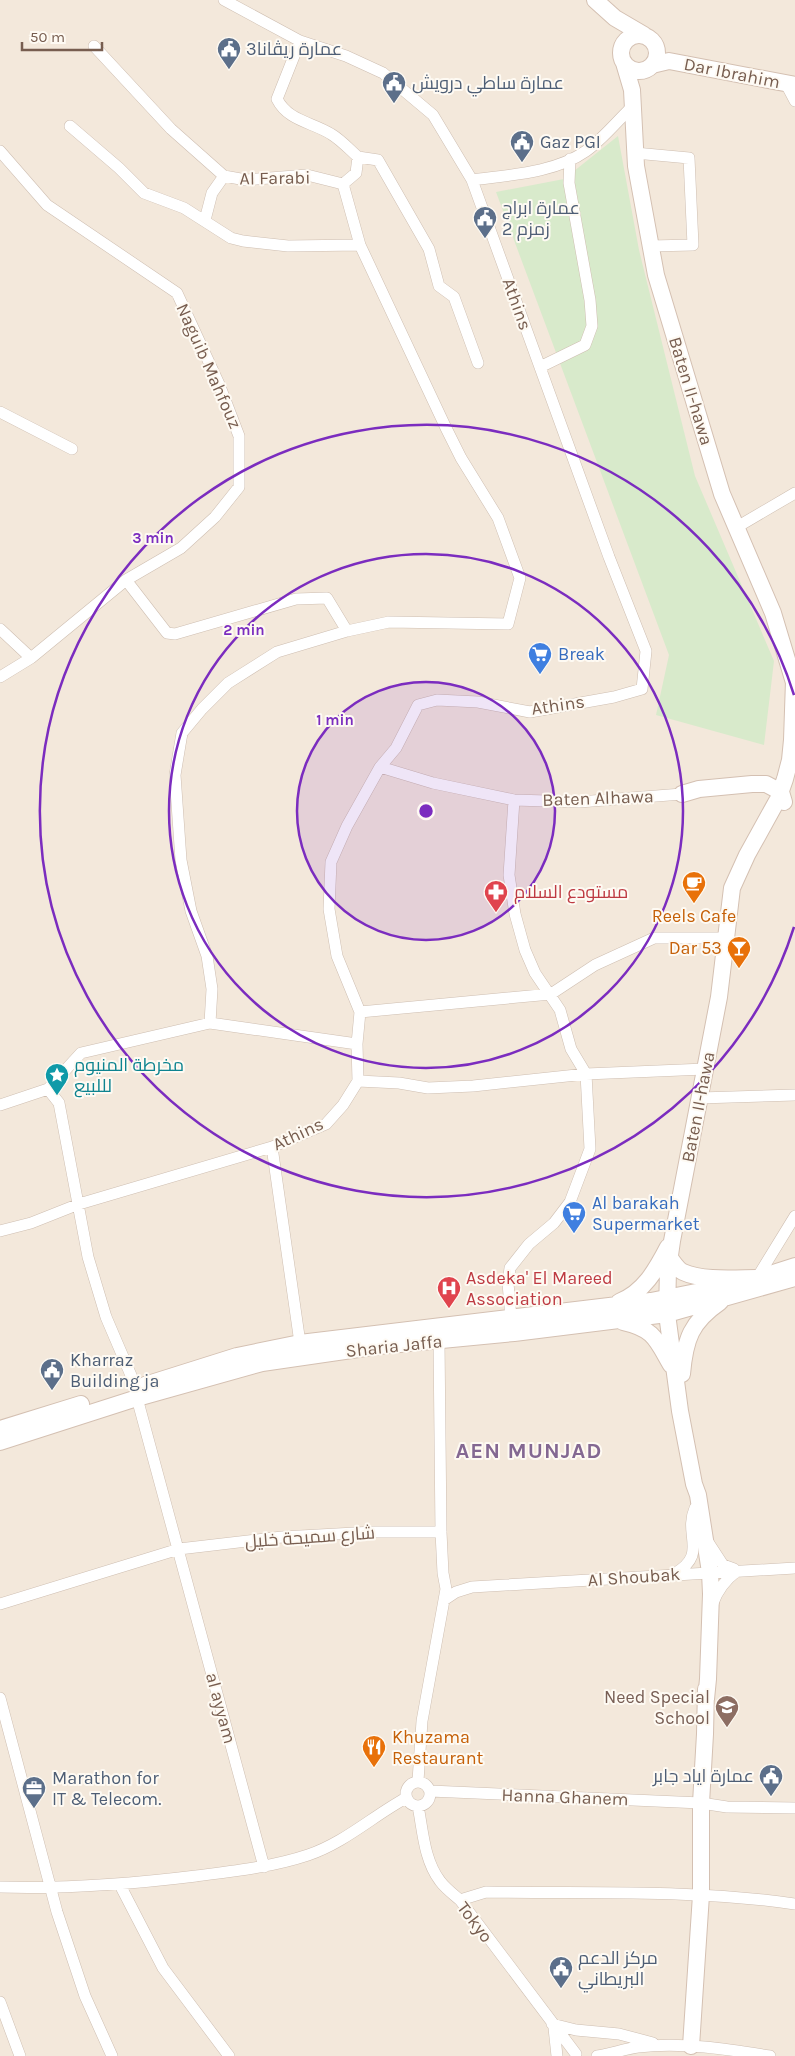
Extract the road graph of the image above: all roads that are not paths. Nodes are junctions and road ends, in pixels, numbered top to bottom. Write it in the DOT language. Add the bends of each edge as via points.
graph roads {
  1 [pos="224,0"];
  2 [pos="595,0"];
  3 [pos="615,18"];
  4 [pos="644,35"];
  5 [pos="300,42"];
  6 [pos="94,46"];
  7 [pos="622,46"];
  8 [pos="656,47"];
  9 [pos="669,61"];
  10 [pos="624,63"];
  11 [pos="649,67"];
  12 [pos="791,85"];
  13 [pos="632,98"];
  14 [pos="795,101"];
  15 [pos="70,126"];
  16 [pos="0,151"];
  17 [pos="635,153"];
  18 [pos="358,157"];
  19 [pos="570,159"];
  20 [pos="224,176"];
  21 [pos="472,180"];
  22 [pos="343,184"];
  23 [pos="204,220"];
  24 [pos="360,244"];
  25 [pos="651,246"];
  26 [pos="478,363"];
  27 [pos="540,367"];
  28 [pos="0,412"];
  29 [pos="72,449"];
  30 [pos="795,493"];
  31 [pos="737,527"];
  32 [pos="126,580"];
  33 [pos="0,629"];
  34 [pos="347,631"];
  35 [pos="31,658"];
  36 [pos="0,677"];
  37 [pos="794,684"];
  38 [pos="792,763"];
  39 [pos="380,767"];
  40 [pos="795,781"];
  41 [pos="752,784"];
  42 [pos="682,794"];
  43 [pos="787,798"];
  44 [pos="514,800"];
  45 [pos="769,816"];
  46 [pos="732,900"];
  47 [pos="726,938"];
  48 [pos="551,994"];
  49 [pos="360,1012"];
  50 [pos="210,1023"];
  51 [pos="357,1044"];
  52 [pos="705,1069"];
  53 [pos="586,1074"];
  54 [pos="358,1081"];
  55 [pos="48,1089"];
  56 [pos="795,1095"];
  57 [pos="700,1098"];
  58 [pos="0,1105"];
  59 [pos="272,1147"];
  60 [pos="79,1204"];
  61 [pos="795,1216"];
  62 [pos="0,1231"];
  63 [pos="672,1241"];
  64 [pos="670,1258"];
  65 [pos="795,1266"];
  66 [pos="757,1278"];
  67 [pos="795,1278"];
  68 [pos="727,1297"];
  69 [pos="667,1306"];
  70 [pos="612,1313"];
  71 [pos="511,1318"];
  72 [pos="439,1341"];
  73 [pos="300,1343"];
  74 [pos="675,1372"];
  75 [pos="136,1393"];
  76 [pos="680,1411"];
  77 [pos="0,1429"];
  78 [pos="0,1442"];
  79 [pos="694,1484"];
  80 [pos="695,1508"];
  81 [pos="441,1532"];
  82 [pos="704,1536"];
  83 [pos="179,1549"];
  84 [pos="795,1568"];
  85 [pos="738,1570"];
  86 [pos="706,1572"];
  87 [pos="443,1573"];
  88 [pos="673,1574"];
  89 [pos="472,1587"];
  90 [pos="444,1600"];
  91 [pos="0,1604"];
  92 [pos="711,1610"];
  93 [pos="0,1698"];
  94 [pos="706,1699"];
  95 [pos="418,1781"];
  96 [pos="430,1791"];
  97 [pos="406,1798"];
  98 [pos="701,1803"];
  99 [pos="418,1806"];
  100 [pos="795,1808"];
  101 [pos="264,1867"];
  102 [pos="120,1885"];
  103 [pos="0,1887"];
  104 [pos="51,1889"];
  105 [pos="701,1895"];
  106 [pos="460,1900"];
  107 [pos="795,1904"];
  108 [pos="0,2002"];
  109 [pos="553,2026"];
  110 [pos="664,2046"];
  111 [pos="692,2046"];
  112 [pos="573,2055"];
  113 [pos="610,2055"];
  114 [pos="20,2056"];
  115 [pos="112,2056"];
  116 [pos="229,2056"];
  117 [pos="557,2056"];
  118 [pos="597,2056"];
  119 [pos="770,2056"];
  1 -- 5 [label="street, Athins"];
  2 -- 3 [label="main road"];
  3 -- 4 [label="main road"];
  3 -- 7 [label="main road"];
  4 -- 7 [label="main road" via="628,38"];
  4 -- 8 [label="main road"];
  5 -- 18 [label="street" via="277,99 281,107 288,114 331,134"];
  5 -- 21 [label="street, Athins" via="346,56 383,73 433,115"];
  6 -- 20 [label="street" via="113,58 171,129"];
  7 -- 10 [label="main road"];
  8 -- 9 [label="main road"];
  8 -- 11 [label="main road" via="657,54"];
  9 -- 11 [label="main road"];
  9 -- 12 [label="main road, Dar Ibrahim"];
  10 -- 11 [label="main road" via="634,70"];
  10 -- 13 [label="main road, Baten II-hawa"];
  11 -- 13 [label="main road"];
  12 -- 14 [label="street"];
  13 -- 17 [label="main road, Baten II-hawa"];
  13 -- 19 [label="street" via="586,151"];
  15 -- 23 [label="street" via="144,193 179,206"];
  16 -- 32 [label="street, Naguib Mahfouz" via="47,205 176,293 219,384 239,436 239,487 215,517 181,548"];
  17 -- 25 [label="main road, Baten II-hawa"];
  17 -- 25 [label="street" via="689,158 693,244"];
  18 -- 22 [label="street" via="356,173"];
  18 -- 26 [label="street" via="378,160 383,168 429,249 439,286 454,297"];
  19 -- 21 [label="street" via="545,170"];
  19 -- 27 [label="street" via="569,183 592,326 585,345"];
  20 -- 22 [label="street, Al Farabi" via="246,180 307,175"];
  20 -- 23 [label="street, Al Farabi" via="212,193"];
  21 -- 27 [label="street, Athins"];
  22 -- 24 [label="street"];
  23 -- 24 [label="street" via="222,233 243,241 288,246"];
  24 -- 34 [label="street" via="446,428 498,518 520,578 508,624 390,622"];
  25 -- 31 [label="main road, Baten II-hawa" via="656,275 722,494"];
  27 -- 39 [label="street, Athins" via="646,651 642,689 530,712 478,702 437,700 418,705 396,748"];
  28 -- 29 [label="street"];
  30 -- 31 [label="street"];
  31 -- 37 [label="main road, Baten II-hawa" via="773,613"];
  32 -- 34 [label="street" via="167,633 174,634 296,599 327,598"];
  32 -- 35 [label="street, Naguib Mahfouz"];
  33 -- 35 [label="street"];
  34 -- 50 [label="street" via="277,652 228,682 182,733 175,775 181,860 191,911 207,956 212,989"];
  35 -- 36 [label="street, Naguib Mahfouz"];
  37 -- 38 [label="main road"];
  38 -- 41 [label="main road" via="773,777"];
  38 -- 43 [label="main road"];
  39 -- 44 [label="street, Baten Alhawa" via="432,783"];
  39 -- 49 [label="street, Athins" via="347,826 332,862 329,909 337,956"];
  40 -- 43 [label="main road"];
  41 -- 42 [label="main road" via="699,788"];
  41 -- 43 [label="main road" via="766,784"];
  42 -- 44 [label="street, Baten Alhawa" via="579,802"];
  42 -- 45 [label="main road" via="755,792 766,803"];
  43 -- 45 [label="main road"];
  43 -- 46 [label="main road"];
  44 -- 48 [label="street" via="509,875 515,914 535,973"];
  45 -- 46 [label="main road" via="735,881"];
  46 -- 47 [label="main road, Baten II-hawa"];
  47 -- 48 [label="street" via="654,938 595,965"];
  47 -- 52 [label="main road, Baten II-hawa" via="719,998"];
  48 -- 49 [label="street"];
  48 -- 53 [label="street" via="560,1010 571,1049"];
  49 -- 51 [label="street, Athins"];
  50 -- 51 [label="street"];
  50 -- 55 [label="street" via="81,1053"];
  51 -- 54 [label="street, Athins"];
  52 -- 53 [label="street"];
  52 -- 57 [label="main road, Baten II-hawa"];
  53 -- 54 [label="street" via="428,1088"];
  53 -- 71 [label="street" via="590,1149 570,1202 510,1268"];
  54 -- 59 [label="street, Athins" via="326,1124"];
  55 -- 58 [label="street"];
  55 -- 60 [label="street, al ayyam" via="59,1103"];
  56 -- 57 [label="street"];
  57 -- 63 [label="main road, Baten II-hawa"];
  59 -- 60 [label="street, Athins"];
  59 -- 73 [label="street"];
  60 -- 62 [label="street, Athins"];
  60 -- 75 [label="street, al ayyam" via="88,1256 106,1317"];
  61 -- 66 [label="street"];
  63 -- 64 [label="main road, Baten II-hawa"];
  63 -- 70 [label="main road" via="642,1286"];
  64 -- 66 [label="main road" via="682,1272"];
  64 -- 69 [label="main road, Baten II-hawa"];
  65 -- 66 [label="main road, Sharia Jaffa"];
  66 -- 69 [label="main road, Sharia Jaffa"];
  67 -- 68 [label="main road, Sharia Jaffa"];
  68 -- 69 [label="main road, Sharia Jaffa"];
  68 -- 76 [label="main road" via="700,1318 688,1337 684,1349"];
  69 -- 70 [label="main road, Sharia Jaffa"];
  69 -- 74 [label="main road, Baten II-hawa"];
  70 -- 71 [label="main road, Sharia Jaffa"];
  70 -- 72 [label="main road, Sharia Jaffa"];
  70 -- 74 [label="main road" via="649,1331"];
  71 -- 73 [label="main road, Sharia Jaffa"];
  72 -- 75 [label="main road, Sharia Jaffa" via="270,1362"];
  72 -- 81 [label="street"];
  73 -- 75 [label="main road, Sharia Jaffa" via="237,1356"];
  74 -- 76 [label="main road, Baten II-hawa"];
  75 -- 77 [label="main road, Sharia Jaffa"];
  75 -- 78 [label="main road, Sharia Jaffa"];
  75 -- 83 [label="street, al ayyam"];
  76 -- 79 [label="main road"];
  79 -- 80 [label="main road"];
  79 -- 82 [label="main road"];
  80 -- 86 [label="main road"];
  80 -- 88 [label="street" via="690,1518 694,1554 685,1567"];
  81 -- 83 [label="street, شارع سميحة خليل" via="282,1537"];
  81 -- 87 [label="street"];
  82 -- 85 [label="street" via="723,1565"];
  82 -- 86 [label="main road"];
  83 -- 91 [label="street, شارع سميحة خليل"];
  83 -- 101 [label="street, al ayyam"];
  84 -- 85 [label="street, Al Shoubak"];
  85 -- 86 [label="street, Al Shoubak"];
  85 -- 92 [label="street" via="716,1593"];
  86 -- 88 [label="street, Al Shoubak"];
  86 -- 92 [label="main road"];
  86 -- 94 [label="main road"];
  87 -- 89 [label="street, Al Shoubak" via="459,1584"];
  87 -- 90 [label="street"];
  88 -- 89 [label="street, Al Shoubak"];
  89 -- 90 [label="street, Al Shoubak"];
  90 -- 95 [label="street" via="422,1721"];
  92 -- 94 [label="main road"];
  93 -- 104 [label="street"];
  94 -- 98 [label="main road"];
  95 -- 96 [label="street" via="426,1784"];
  95 -- 97 [label="street" via="407,1786"];
  96 -- 98 [label="street, Hanna Ghanem"];
  96 -- 99 [label="street" via="429,1800"];
  97 -- 99 [label="street"];
  97 -- 101 [label="street" via="326,1847"];
  98 -- 100 [label="street, Hanna Ghanem" via="727,1807"];
  98 -- 105 [label="main road"];
  99 -- 106 [label="street, Tokyo" via="432,1868"];
  101 -- 102 [label="street"];
  102 -- 104 [label="street"];
  102 -- 116 [label="street" via="163,1968"];
  103 -- 104 [label="street"];
  104 -- 115 [label="street" via="85,1996"];
  105 -- 106 [label="street" via="486,1892"];
  105 -- 107 [label="street"];
  105 -- 111 [label="main road"];
  106 -- 109 [label="street, Tokyo"];
  108 -- 114 [label="street"];
  109 -- 110 [label="street" via="619,2034"];
  109 -- 112 [label="street, Tokyo"];
  109 -- 117 [label="street"];
  110 -- 111 [label="street"];
  110 -- 113 [label="street" via="626,2048"];
  111 -- 119 [label="street"];
  113 -- 118 [label="street"];
}
